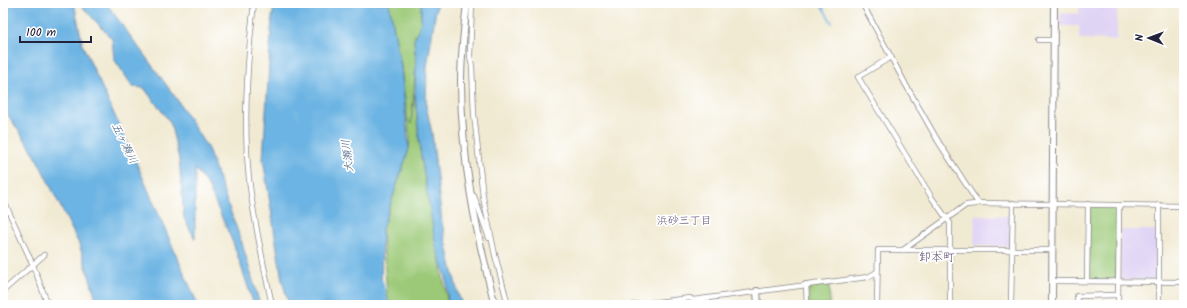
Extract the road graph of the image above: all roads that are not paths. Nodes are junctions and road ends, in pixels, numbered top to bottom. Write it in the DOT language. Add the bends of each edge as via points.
graph roads {
  1 [pos="254,3"];
  2 [pos="467,3"];
  3 [pos="472,3"];
  4 [pos="862,3"];
  5 [pos="1054,3"];
  6 [pos="1039,40"];
  7 [pos="1054,40"];
  8 [pos="891,57"];
  9 [pos="471,194"];
  10 [pos="3,199"];
  11 [pos="978,203"];
  12 [pos="1012,203"];
  13 [pos="1053,204"];
  14 [pos="1088,204"];
  15 [pos="1119,205"];
  16 [pos="1159,205"];
  17 [pos="1184,206"];
  18 [pos="947,219"];
  19 [pos="492,242"];
  20 [pos="903,250"];
  21 [pos="950,250"];
  22 [pos="1012,250"];
  23 [pos="1053,250"];
  24 [pos="44,255"];
  25 [pos="33,265"];
  26 [pos="877,272"];
  27 [pos="1052,281"];
  28 [pos="1087,281"];
  29 [pos="1118,281"];
  30 [pos="1159,282"];
  31 [pos="1184,282"];
  32 [pos="806,284"];
  33 [pos="3,291"];
  34 [pos="757,291"];
  35 [pos="1118,295"];
  36 [pos="694,302"];
  37 [pos="48,305"];
  38 [pos="272,305"];
  39 [pos="495,305"];
  40 [pos="508,305"];
  41 [pos="633,305"];
  42 [pos="639,305"];
  43 [pos="758,305"];
  44 [pos="806,305"];
  45 [pos="877,305"];
  46 [pos="950,305"];
  47 [pos="1011,305"];
  48 [pos="1052,305"];
  49 [pos="1077,305"];
  50 [pos="1118,305"];
  51 [pos="1159,305"];
  1 -- 38 [label="street" via="247,80 246,132 255,223"];
  2 -- 9 [label="street" via="461,83"];
  3 -- 19 [label="street" via="470,56 474,114 483,198"];
  4 -- 8 [label="street"];
  5 -- 7 [label="street"];
  6 -- 7 [label="street"];
  7 -- 13 [label="street"];
  8 -- 11 [label="street" via="938,141"];
  8 -- 18 [label="street" via="858,76"];
  9 -- 19 [label="street"];
  9 -- 39 [label="street" via="478,236"];
  10 -- 25 [label="street"];
  11 -- 12 [label="street"];
  11 -- 18 [label="street" via="966,205"];
  12 -- 13 [label="street"];
  12 -- 22 [label="street"];
  13 -- 14 [label="street"];
  13 -- 23 [label="street"];
  14 -- 15 [label="street"];
  14 -- 28 [label="street"];
  15 -- 16 [label="street"];
  15 -- 29 [label="street"];
  16 -- 17 [label="street"];
  16 -- 30 [label="street"];
  18 -- 20 [label="street"];
  18 -- 21 [label="street" via="950,224"];
  19 -- 40 [label="street"];
  20 -- 21 [label="street"];
  20 -- 26 [label="street" via="878,250"];
  21 -- 22 [label="street"];
  21 -- 46 [label="street"];
  22 -- 23 [label="street"];
  22 -- 47 [label="street"];
  23 -- 27 [label="street"];
  24 -- 25 [label="street"];
  25 -- 33 [label="street"];
  25 -- 37 [label="street"];
  26 -- 32 [label="street" via="868,277"];
  26 -- 45 [label="street"];
  27 -- 28 [label="street"];
  27 -- 48 [label="street"];
  28 -- 29 [label="street"];
  29 -- 30 [label="street"];
  29 -- 35 [label="street"];
  30 -- 31 [label="street"];
  30 -- 51 [label="street"];
  32 -- 34 [label="street"];
  32 -- 44 [label="street"];
  34 -- 36 [label="street"];
  34 -- 43 [label="street"];
  35 -- 49 [label="street" via="1077,296"];
  35 -- 50 [label="street"];
  36 -- 42 [label="street" via="690,298"];
  41 -- 42 [label="street"];
}
